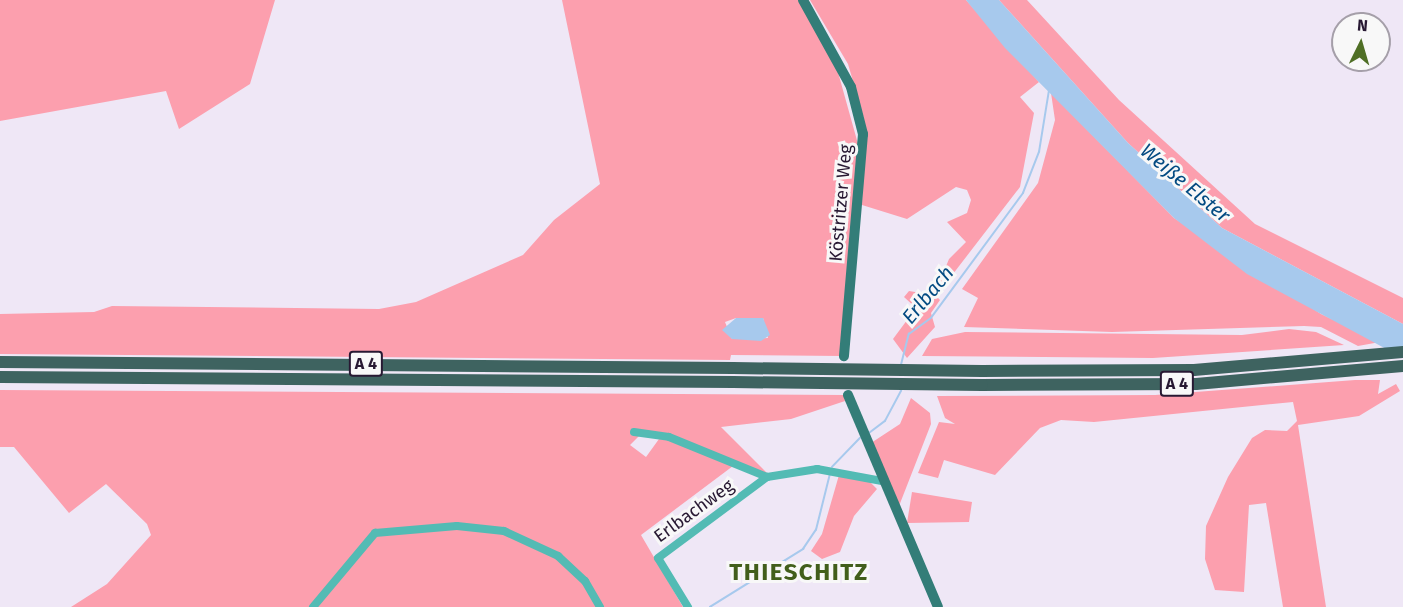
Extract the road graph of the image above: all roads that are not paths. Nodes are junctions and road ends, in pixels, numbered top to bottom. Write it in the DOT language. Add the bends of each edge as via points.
graph roads {
  1 [pos="803,0"];
  2 [pos="1403,352"];
  3 [pos="844,356"];
  4 [pos="0,362"];
  5 [pos="1403,366"];
  6 [pos="0,377"];
  7 [pos="848,395"];
  8 [pos="634,432"];
  9 [pos="767,477"];
  10 [pos="882,481"];
  11 [pos="313,607"];
  12 [pos="600,607"];
  13 [pos="688,607"];
  14 [pos="938,607"];
  1 -- 3 [label="main road, Köstritzer Weg" via="851,87 863,134"];
  2 -- 4 [label="highway, A 4, bridge" via="1149,372"];
  5 -- 6 [label="highway, A 4, bridge" via="1196,384"];
  7 -- 10 [label="main road"];
  8 -- 9 [label="street" via="669,437"];
  9 -- 10 [label="street" via="829,471"];
  9 -- 13 [label="street, Erlbachweg" via="658,558"];
  10 -- 14 [label="main road"];
  11 -- 12 [label="street" via="375,533 457,526 504,531 558,556 585,581"];
}
